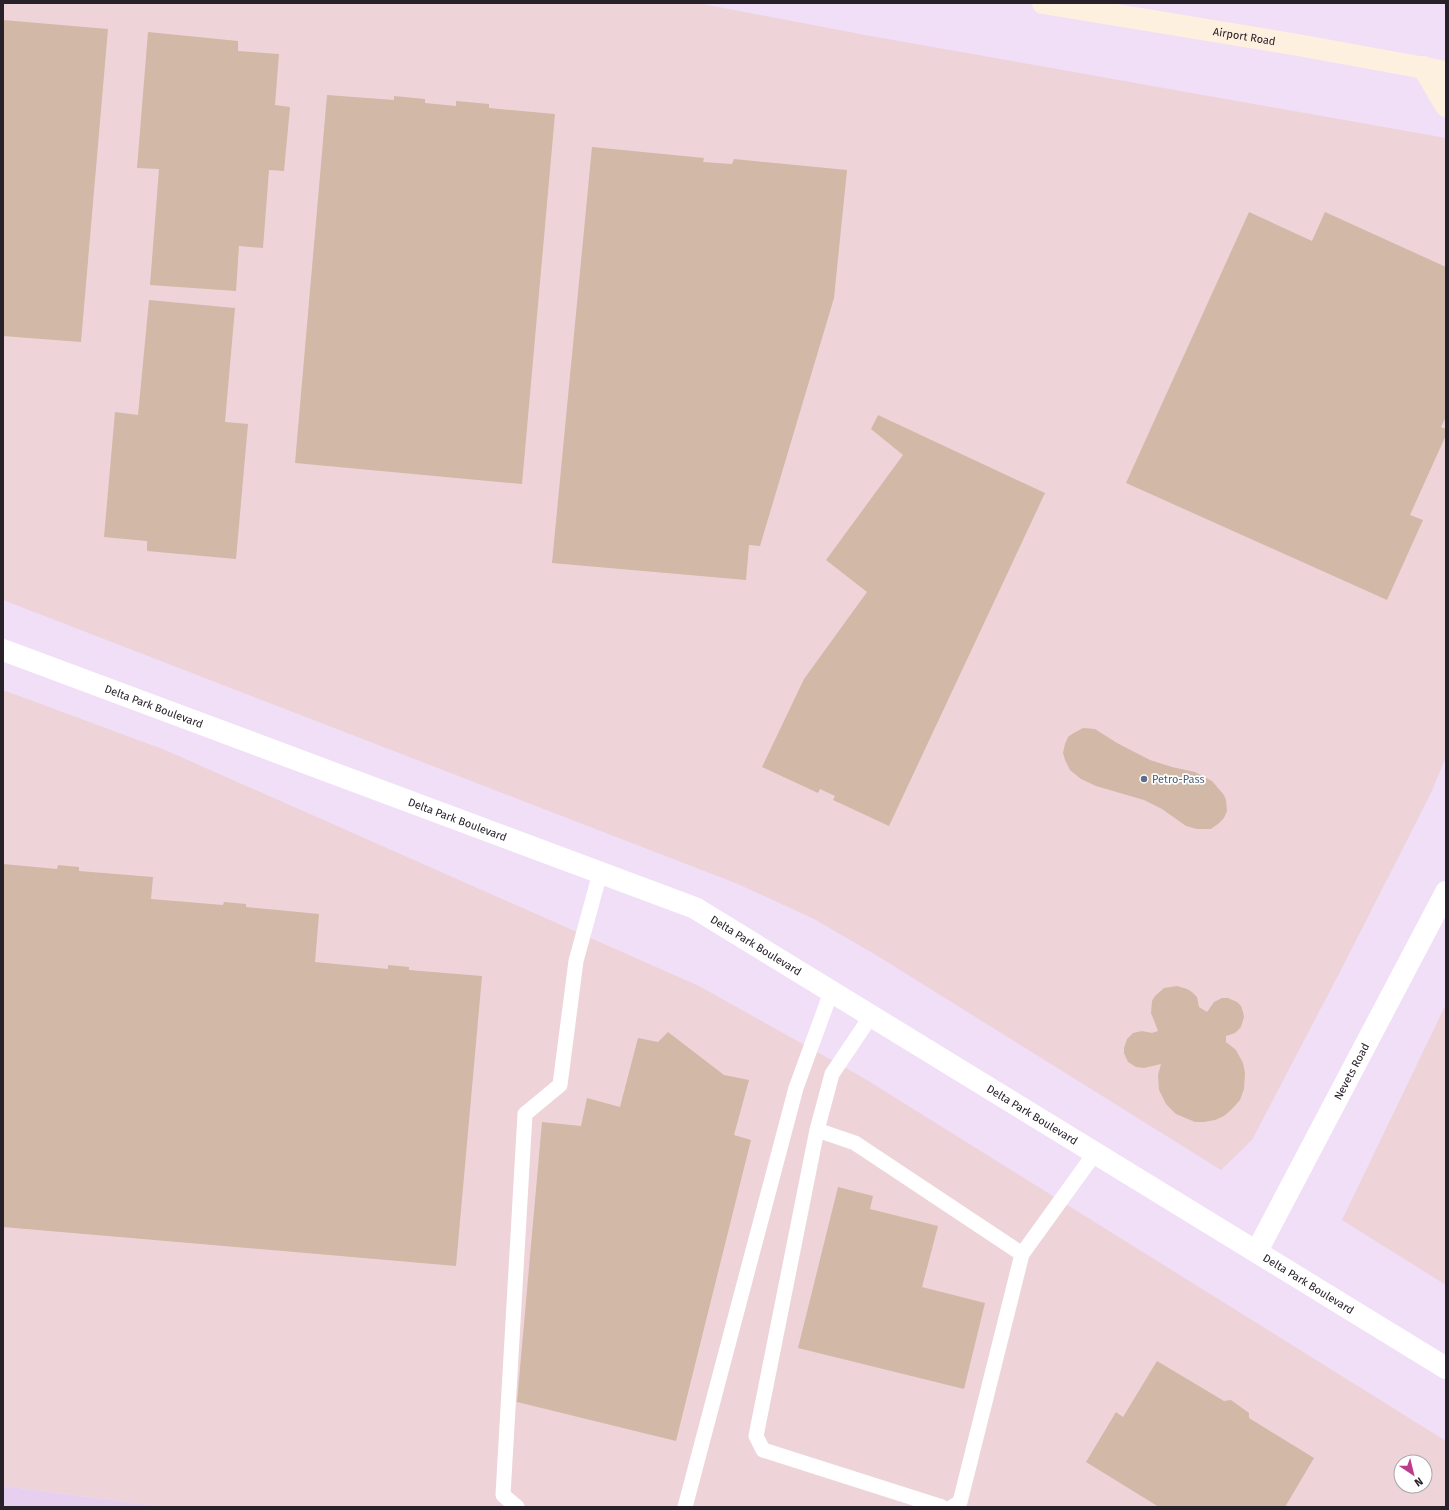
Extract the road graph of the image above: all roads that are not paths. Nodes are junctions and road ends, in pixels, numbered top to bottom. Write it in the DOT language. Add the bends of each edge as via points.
graph roads {
  1 [pos="1043,3"];
  2 [pos="1423,68"];
  3 [pos="1446,72"];
  4 [pos="1446,106"];
  5 [pos="3,650"];
  6 [pos="600,873"];
  7 [pos="1446,892"];
  8 [pos="831,992"];
  9 [pos="871,1016"];
  10 [pos="817,1130"];
  11 [pos="1095,1152"];
  12 [pos="1257,1251"];
  13 [pos="1022,1254"];
  14 [pos="1446,1368"];
  15 [pos="517,1507"];
  16 [pos="685,1507"];
  17 [pos="942,1507"];
  18 [pos="952,1507"];
  1 -- 2 [label="main road, Airport Road"];
  2 -- 3 [label="main road, Airport Road"];
  2 -- 4 [label="main road"];
  5 -- 6 [label="street, Delta Park Boulevard"];
  6 -- 8 [label="street, Delta Park Boulevard" via="694,908"];
  6 -- 15 [label="lane" via="576,961 560,1085 525,1114 503,1495"];
  7 -- 12 [label="street, Nevets Road"];
  8 -- 9 [label="street, Delta Park Boulevard"];
  8 -- 16 [label="lane" via="796,1088"];
  9 -- 10 [label="lane" via="832,1074"];
  9 -- 11 [label="street, Delta Park Boulevard"];
  10 -- 13 [label="lane" via="855,1143"];
  10 -- 17 [label="lane" via="756,1436 763,1450"];
  11 -- 12 [label="street, Delta Park Boulevard"];
  11 -- 13 [label="lane"];
  12 -- 14 [label="street, Delta Park Boulevard"];
  13 -- 18 [label="lane" via="960,1502"];
}
